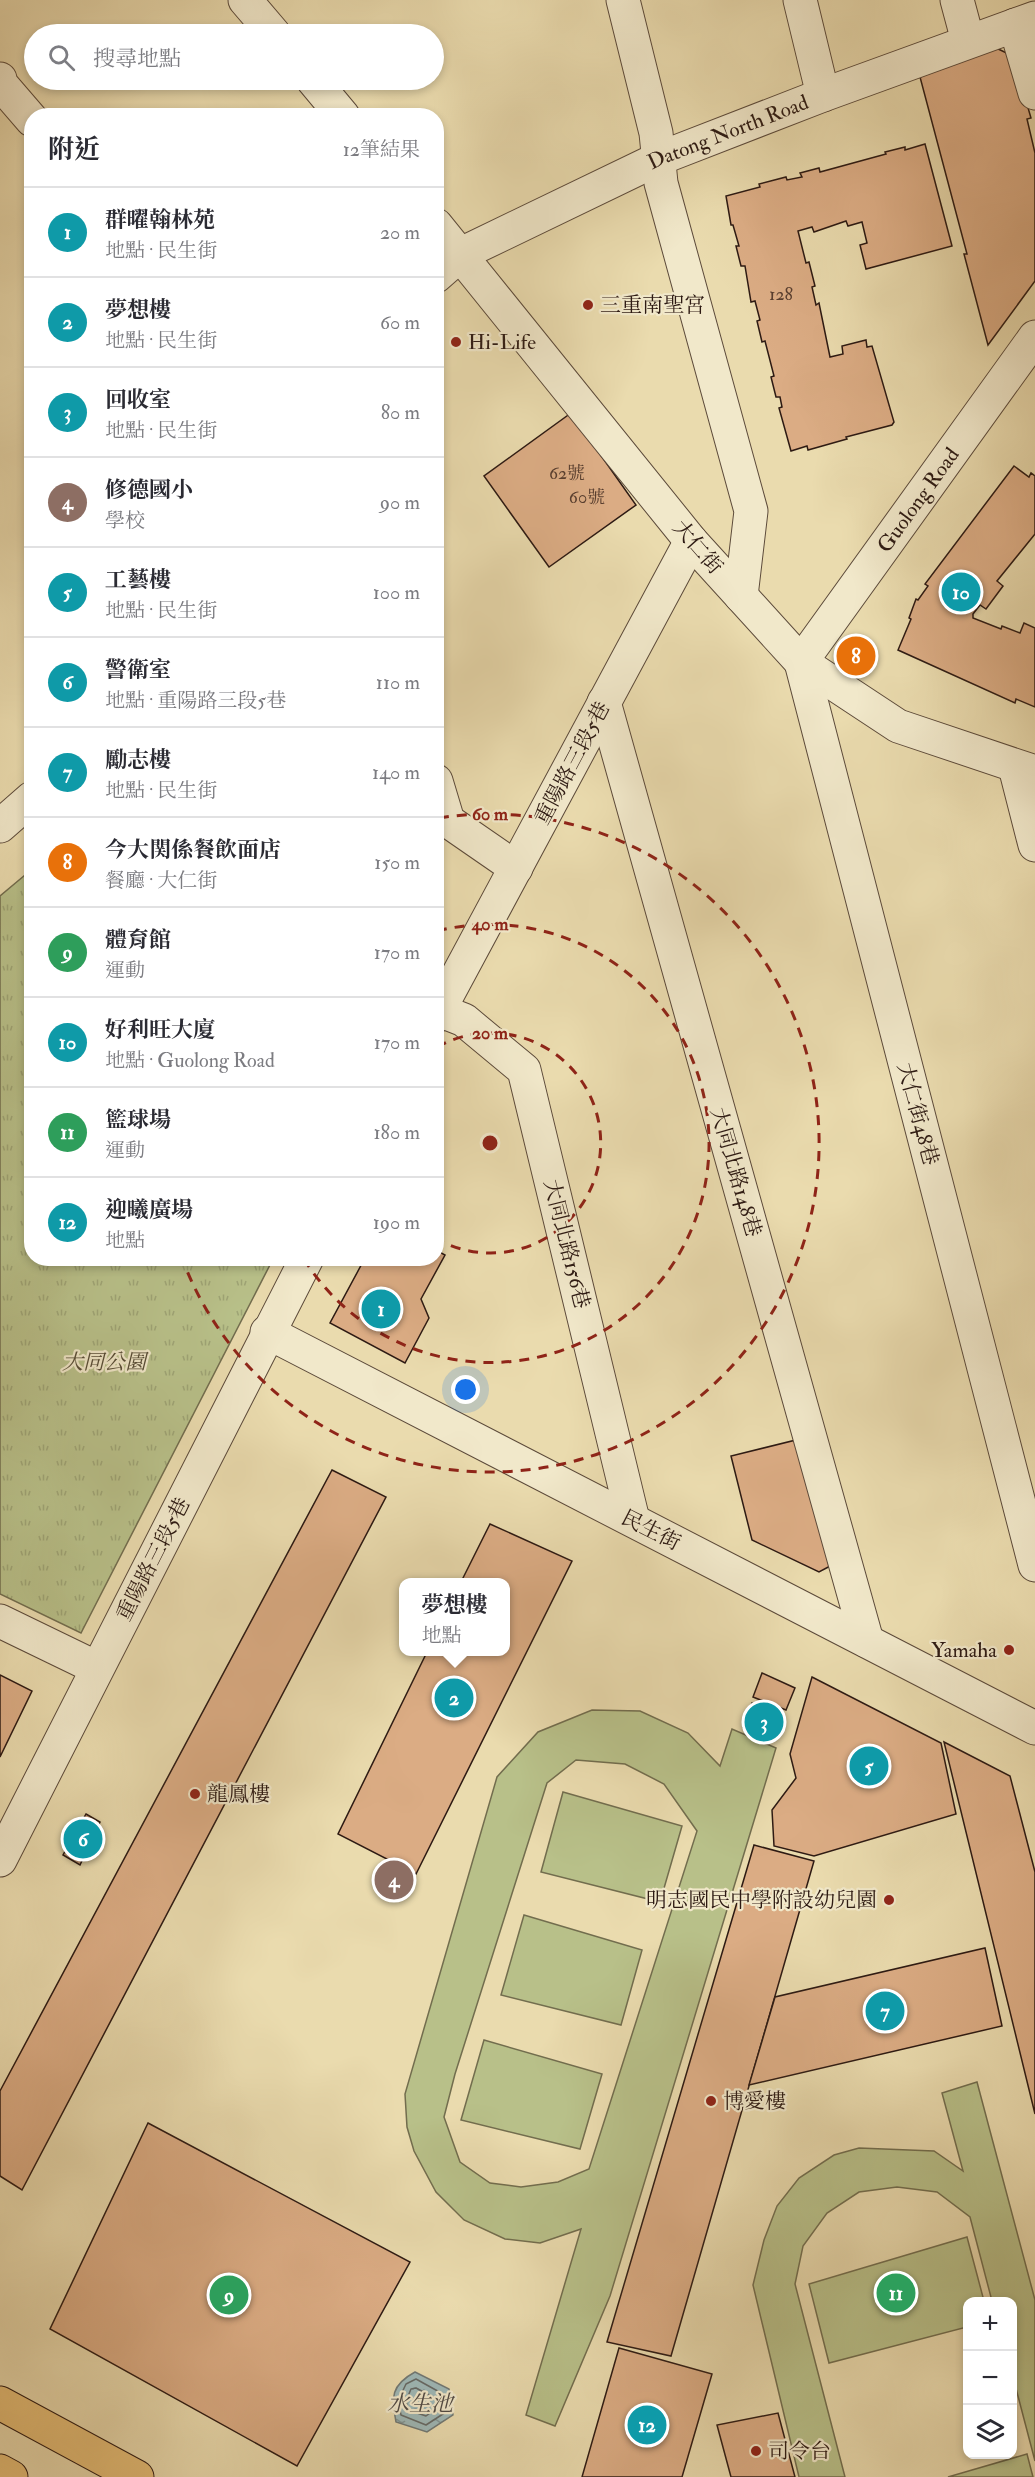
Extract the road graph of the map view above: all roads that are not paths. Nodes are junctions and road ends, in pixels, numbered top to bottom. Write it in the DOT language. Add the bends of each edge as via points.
graph roads {
  1 [pos="245,0"];
  2 [pos="623,0"];
  3 [pos="800,0"];
  4 [pos="957,0"];
  5 [pos="1025,21"];
  6 [pos="265,24"];
  7 [pos="968,41"];
  8 [pos="0,79"];
  9 [pos="321,90"];
  10 [pos="1035,93"];
  11 [pos="823,94"];
  12 [pos="336,108"];
  13 [pos="24,111"];
  14 [pos="658,159"];
  15 [pos="444,234"];
  16 [pos="461,254"];
  17 [pos="444,269"];
  18 [pos="1035,337"];
  19 [pos="691,541"];
  20 [pos="741,596"];
  21 [pos="801,662"];
  22 [pos="604,702"];
  23 [pos="1025,769"];
  24 [pos="22,799"];
  25 [pos="444,808"];
  26 [pos="0,826"];
  27 [pos="1035,845"];
  28 [pos="516,868"];
  29 [pos="444,1001"];
  30 [pos="444,1014"];
  31 [pos="303,1266"];
  32 [pos="267,1332"];
  33 [pos="633,1520"];
  34 [pos="1035,1565"];
  35 [pos="0,1621"];
  36 [pos="867,1641"];
  37 [pos="97,1668"];
  38 [pos="1035,1728"];
  39 [pos="0,1860"];
  40 [pos="0,2403"];
  41 [pos="0,2471"];
  42 [pos="11,2477"];
  43 [pos="137,2477"];
  1 -- 6 [label="street"];
  2 -- 14 [label="street" via="656,133"];
  3 -- 11 [label="street"];
  4 -- 7 [label="street"];
  5 -- 7 [label="street, Datong North Road"];
  5 -- 10 [label="street"];
  7 -- 11 [label="street, Datong North Road"];
  8 -- 13 [label="street"];
  9 -- 12 [label="street"];
  11 -- 14 [label="street, Datong North Road"];
  14 -- 16 [label="street, Datong North Road"];
  14 -- 20 [label="street" via="664,195 751,511"];
  15 -- 16 [label="street, 大仁街"];
  16 -- 17 [label="street, Datong North Road"];
  16 -- 19 [label="street, 大仁街"];
  18 -- 21 [label="street, Guolong Road"];
  19 -- 20 [label="street, 大仁街"];
  19 -- 22 [label="street, 重陽路三段5巷"];
  20 -- 21 [label="street, 大仁街"];
  21 -- 23 [label="street, 大仁街" via="898,726"];
  21 -- 34 [label="street, 大仁街48巷"];
  22 -- 28 [label="street, 重陽路三段5巷"];
  22 -- 36 [label="street, 大同北路148巷"];
  23 -- 27 [label="street"];
  24 -- 26 [label="street"];
  25 -- 28 [label="street" via="448,821"];
  28 -- 29 [label="street, 重陽路三段5巷"];
  30 -- 33 [label="street, 大同北路156巷" via="464,1020 524,1070"];
  31 -- 32 [label="street, 重陽路三段5巷"];
  32 -- 33 [label="street, 民生街"];
  32 -- 37 [label="street, 重陽路三段5巷"];
  33 -- 36 [label="street, 民生街"];
  35 -- 37 [label="street"];
  36 -- 38 [label="street, 民生街"];
  37 -- 39 [label="street, 重陽路三段5巷"];
  40 -- 43 [label="main road"];
  41 -- 42 [label="main road"];
}
